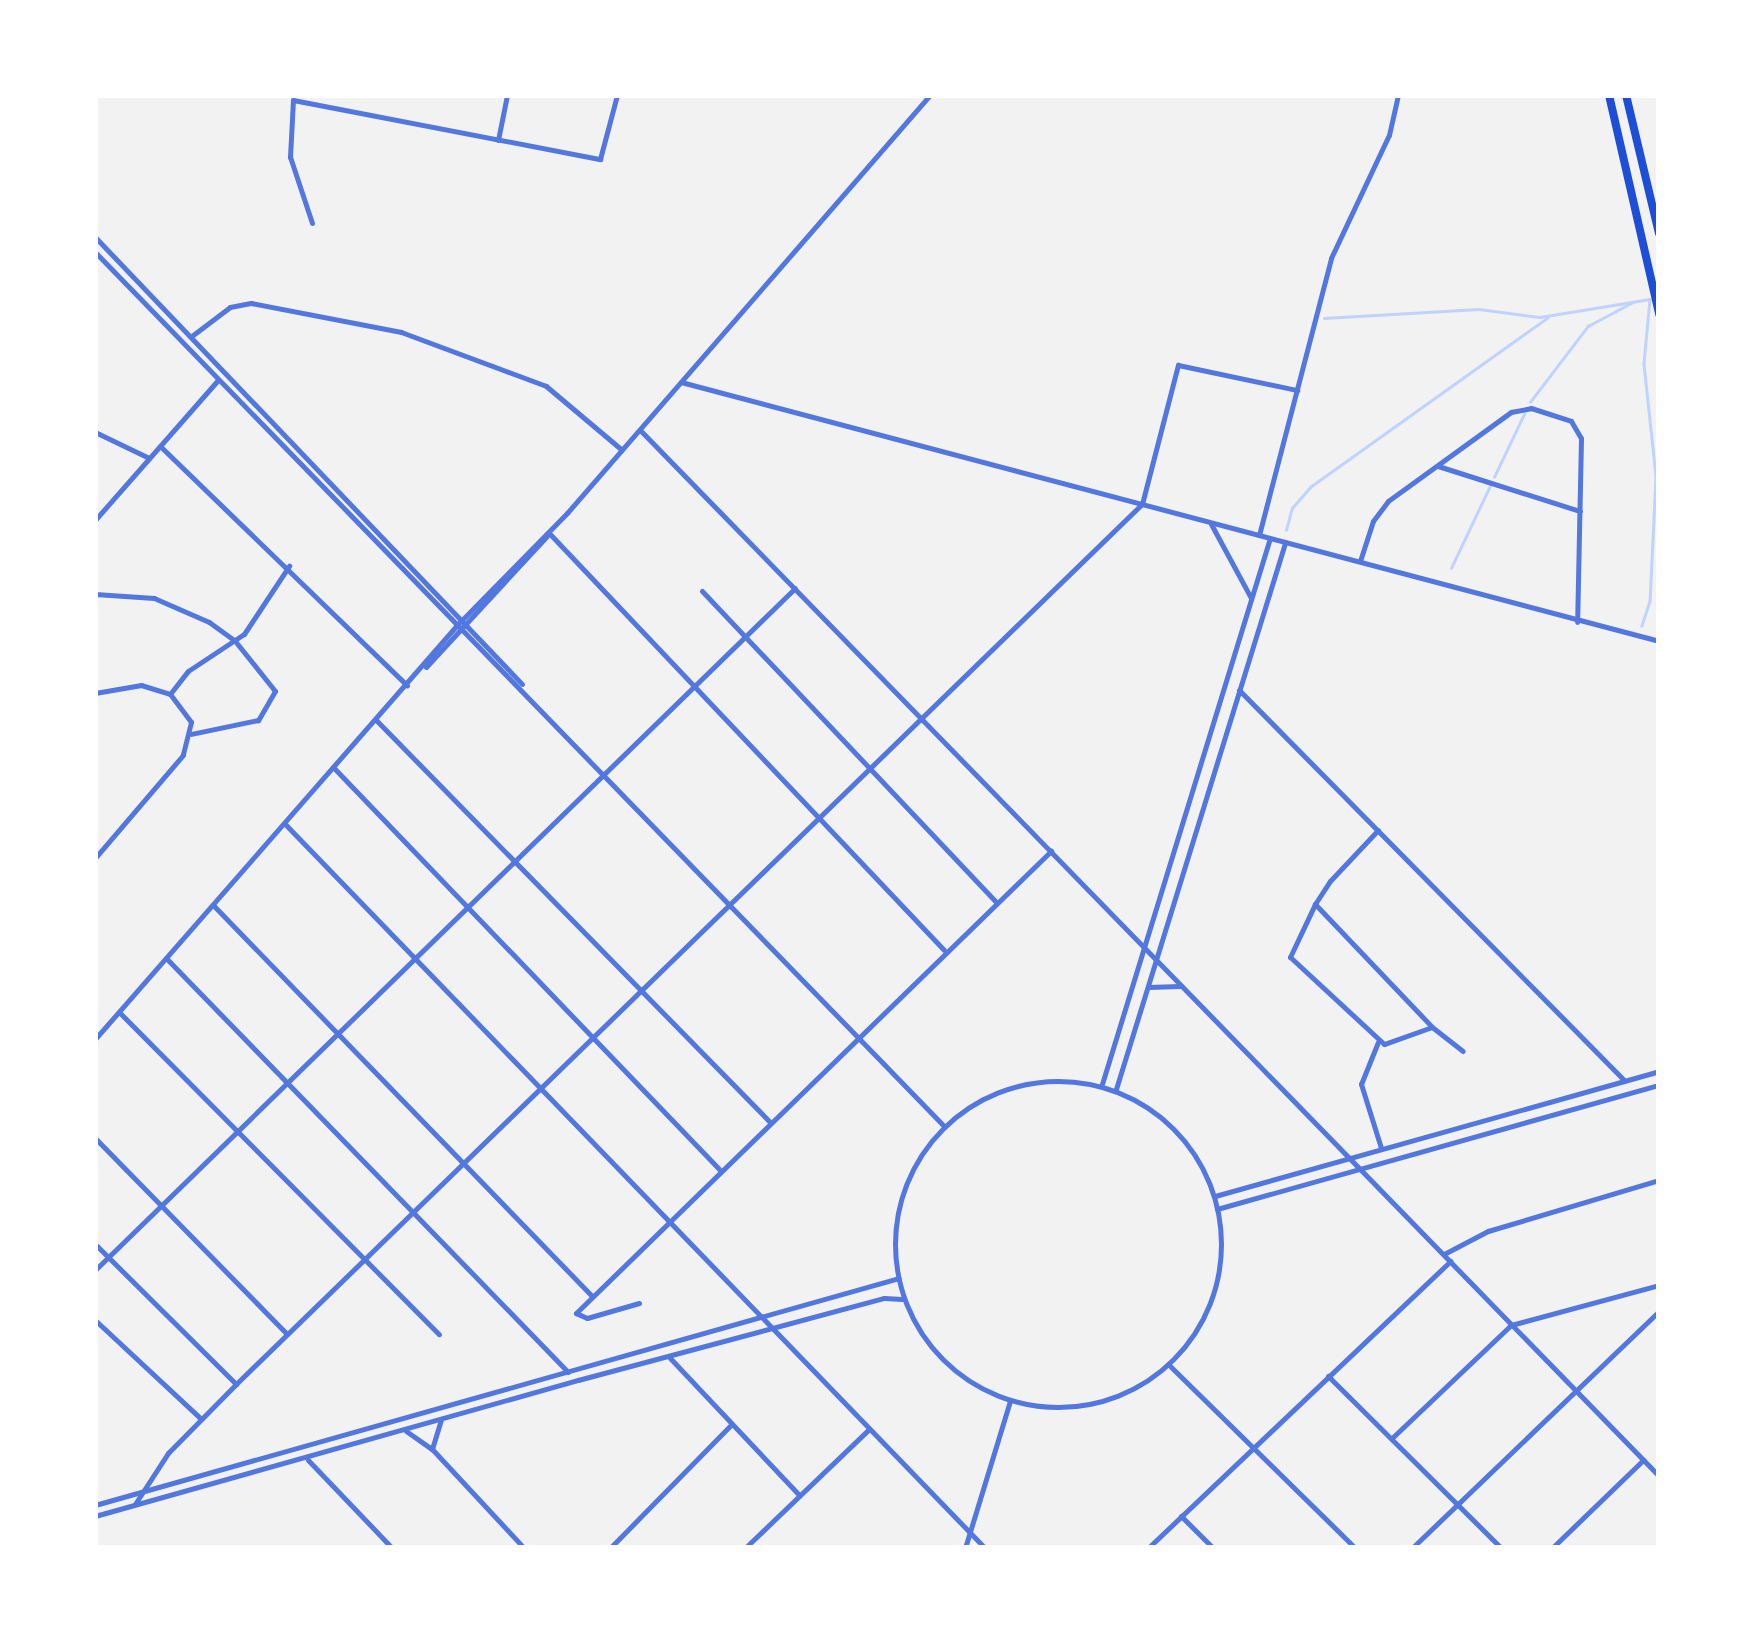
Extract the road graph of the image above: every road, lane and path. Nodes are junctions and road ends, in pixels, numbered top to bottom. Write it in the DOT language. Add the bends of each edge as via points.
graph roads {
  1 [pos="506,95"];
  2 [pos="617,95"];
  3 [pos="930,95"];
  4 [pos="1398,95"];
  5 [pos="1609,95"];
  6 [pos="1626,95"];
  7 [pos="498,140"];
  8 [pos="312,223"];
  9 [pos="1659,233"];
  10 [pos="95,238"];
  11 [pos="95,252"];
  12 [pos="1659,314"];
  13 [pos="193,335"];
  14 [pos="218,380"];
  15 [pos="679,382"];
  16 [pos="1297,390"];
  17 [pos="640,430"];
  18 [pos="95,432"];
  19 [pos="160,446"];
  20 [pos="622,450"];
  21 [pos="149,458"];
  22 [pos="1438,466"];
  23 [pos="1142,504"];
  24 [pos="1580,511"];
  25 [pos="95,520"];
  26 [pos="1210,522"];
  27 [pos="549,533"];
  28 [pos="1259,536"];
  29 [pos="1270,538"];
  30 [pos="1285,543"];
  31 [pos="1360,561"];
  32 [pos="289,566"];
  33 [pos="795,588"];
  34 [pos="702,591"];
  35 [pos="95,594"];
  36 [pos="1252,601"];
  37 [pos="467,621"];
  38 [pos="1577,622"];
  39 [pos="457,625"];
  40 [pos="463,631"];
  41 [pos="747,639"];
  42 [pos="235,641"];
  43 [pos="1659,641"];
  44 [pos="420,672"];
  45 [pos="407,686"];
  46 [pos="523,686"];
  47 [pos="693,689"];
  48 [pos="1239,690"];
  49 [pos="95,692"];
  50 [pos="170,694"];
  51 [pos="921,717"];
  52 [pos="376,719"];
  53 [pos="191,734"];
  54 [pos="333,767"];
  55 [pos="868,772"];
  56 [pos="605,773"];
  57 [pos="820,816"];
  58 [pos="284,824"];
  59 [pos="1378,830"];
  60 [pos="1051,852"];
  61 [pos="95,858"];
  62 [pos="516,860"];
  63 [pos="996,902"];
  64 [pos="730,904"];
  65 [pos="1315,904"];
  66 [pos="214,906"];
  67 [pos="467,908"];
  68 [pos="944,950"];
  69 [pos="1146,950"];
  70 [pos="166,958"];
  71 [pos="415,958"];
  72 [pos="1157,961"];
  73 [pos="1180,986"];
  74 [pos="642,987"];
  75 [pos="1148,988"];
  76 [pos="119,1012"];
  77 [pos="1432,1027"];
  78 [pos="336,1035"];
  79 [pos="857,1035"];
  80 [pos="95,1039"];
  81 [pos="591,1039"];
  82 [pos="1378,1041"];
  83 [pos="1463,1050"];
  84 [pos="1659,1070"];
  85 [pos="1625,1081"];
  86 [pos="288,1082"];
  87 [pos="1102,1084"];
  88 [pos="1659,1086"];
  89 [pos="1116,1089"];
  90 [pos="539,1091"];
  91 [pos="769,1121"];
  92 [pos="944,1126"];
  93 [pos="238,1130"];
  94 [pos="95,1138"];
  95 [pos="1381,1148"];
  96 [pos="1346,1158"];
  97 [pos="463,1166"];
  98 [pos="1356,1168"];
  99 [pos="719,1169"];
  100 [pos="1659,1180"];
  101 [pos="1215,1196"];
  102 [pos="160,1206"];
  103 [pos="1217,1208"];
  104 [pos="416,1212"];
  105 [pos="669,1222"];
  106 [pos="95,1244"];
  107 [pos="1444,1254"];
  108 [pos="108,1257"];
  109 [pos="366,1260"];
  110 [pos="1450,1261"];
  111 [pos="95,1270"];
  112 [pos="899,1278"];
  113 [pos="1659,1285"];
  114 [pos="591,1295"];
  115 [pos="904,1300"];
  116 [pos="638,1302"];
  117 [pos="1659,1311"];
  118 [pos="95,1320"];
  119 [pos="761,1320"];
  120 [pos="1511,1325"];
  121 [pos="772,1330"];
  122 [pos="288,1334"];
  123 [pos="438,1334"];
  124 [pos="670,1358"];
  125 [pos="1169,1366"];
  126 [pos="568,1373"];
  127 [pos="1328,1376"];
  128 [pos="236,1384"];
  129 [pos="1577,1392"];
  130 [pos="1010,1400"];
  131 [pos="201,1419"];
  132 [pos="441,1420"];
  133 [pos="731,1425"];
  134 [pos="868,1430"];
  135 [pos="404,1431"];
  136 [pos="1393,1438"];
  137 [pos="432,1449"];
  138 [pos="1251,1449"];
  139 [pos="307,1459"];
  140 [pos="1643,1460"];
  141 [pos="1659,1476"];
  142 [pos="142,1492"];
  143 [pos="799,1495"];
  144 [pos="135,1504"];
  145 [pos="95,1505"];
  146 [pos="1459,1505"];
  147 [pos="95,1516"];
  148 [pos="1181,1516"];
  149 [pos="970,1532"];
  150 [pos="392,1548"];
  151 [pos="524,1548"];
  152 [pos="610,1548"];
  153 [pos="744,1548"];
  154 [pos="964,1548"];
  155 [pos="985,1548"];
  156 [pos="1148,1548"];
  157 [pos="1212,1548"];
  158 [pos="1355,1548"];
  159 [pos="1412,1548"];
  160 [pos="1501,1548"];
  161 [pos="1552,1548"];
  1 -- 7 [label="street"];
  2 -- 7 [label="street" via="600,158"];
  3 -- 15 [label="street"];
  4 -- 16 [label="street" via="1389,135 1331,258"];
  5 -- 12 [label="main road"];
  6 -- 9 [label="main road"];
  7 -- 8 [label="street" via="292,100 290,157"];
  10 -- 13 [label="street"];
  11 -- 14 [label="street"];
  13 -- 20 [label="street" via="230,307 251,303 401,332 546,386"];
  13 -- 37 [label="street"];
  14 -- 19 [label="street"];
  14 -- 39 [label="street"];
  15 -- 17 [label="street"];
  15 -- 23 [label="street"];
  16 -- 23 [label="street" via="1178,364"];
  16 -- 28 [label="street"];
  17 -- 20 [label="street"];
  17 -- 33 [label="street"];
  18 -- 21 [label="street"];
  19 -- 21 [label="street"];
  19 -- 32 [label="street"];
  20 -- 27 [label="street"];
  21 -- 25 [label="street"];
  22 -- 24 [label="street"];
  22 -- 24 [label="street" via="1522,406 1578,428"];
  22 -- 31 [label="street" via="1379,509"];
  23 -- 26 [label="street"];
  23 -- 51 [label="street"];
  24 -- 38 [label="street"];
  26 -- 28 [label="street"];
  26 -- 36 [label="street"];
  27 -- 37 [label="street"];
  27 -- 47 [label="street"];
  28 -- 29 [label="street"];
  29 -- 30 [label="street"];
  29 -- 36 [label="street"];
  30 -- 31 [label="street"];
  30 -- 48 [label="street"];
  31 -- 38 [label="street"];
  32 -- 42 [label="street"];
  32 -- 45 [label="street"];
  33 -- 41 [label="street"];
  33 -- 51 [label="street"];
  34 -- 41 [label="street"];
  35 -- 42 [label="street" via="174,605"];
  36 -- 69 [label="street"];
  37 -- 39 [label="street"];
  37 -- 40 [label="street"];
  37 -- 46 [label="street"];
  38 -- 43 [label="street"];
  39 -- 40 [label="street"];
  39 -- 44 [label="street"];
  40 -- 44 [label="street"];
  40 -- 46 [label="street"];
  41 -- 47 [label="street"];
  41 -- 55 [label="street"];
  42 -- 50 [label="street" via="188,671"];
  42 -- 53 [label="street" via="276,698 241,728"];
  44 -- 45 [label="street"];
  45 -- 52 [label="street"];
  46 -- 56 [label="street"];
  47 -- 56 [label="street"];
  47 -- 57 [label="street"];
  48 -- 59 [label="street"];
  48 -- 72 [label="street"];
  49 -- 50 [label="street" via="141,685"];
  50 -- 53 [label="street" via="187,712"];
  51 -- 55 [label="street"];
  51 -- 60 [label="street"];
  52 -- 54 [label="street"];
  52 -- 62 [label="street"];
  53 -- 61 [label="street" via="182,755"];
  54 -- 58 [label="street"];
  54 -- 67 [label="street"];
  55 -- 57 [label="street"];
  55 -- 63 [label="street"];
  56 -- 62 [label="street"];
  56 -- 64 [label="street"];
  57 -- 64 [label="street"];
  57 -- 68 [label="street"];
  58 -- 66 [label="street"];
  58 -- 71 [label="street"];
  59 -- 65 [label="street"];
  59 -- 85 [label="street"];
  60 -- 63 [label="street"];
  60 -- 69 [label="street"];
  62 -- 67 [label="street"];
  62 -- 74 [label="street"];
  63 -- 68 [label="street"];
  64 -- 74 [label="street"];
  64 -- 79 [label="street"];
  65 -- 77 [label="street"];
  65 -- 82 [label="street" via="1290,956"];
  66 -- 70 [label="street"];
  66 -- 78 [label="street"];
  67 -- 71 [label="street"];
  67 -- 81 [label="street"];
  68 -- 79 [label="street"];
  69 -- 72 [label="street"];
  69 -- 87 [label="street"];
  70 -- 76 [label="street"];
  70 -- 86 [label="street"];
  71 -- 78 [label="street"];
  71 -- 90 [label="street"];
  72 -- 73 [label="street"];
  72 -- 75 [label="street"];
  73 -- 75 [label="street"];
  73 -- 96 [label="street"];
  74 -- 81 [label="street"];
  74 -- 91 [label="street"];
  75 -- 89 [label="street"];
  76 -- 80 [label="street"];
  76 -- 93 [label="street"];
  77 -- 82 [label="street" via="1389,1044"];
  77 -- 83 [label="street"];
  78 -- 86 [label="street"];
  78 -- 97 [label="street"];
  79 -- 91 [label="street"];
  79 -- 92 [label="street"];
  81 -- 90 [label="street"];
  81 -- 99 [label="street"];
  82 -- 95 [label="street" via="1362,1084"];
  84 -- 85 [label="street"];
  85 -- 95 [label="street"];
  86 -- 93 [label="street"];
  86 -- 104 [label="street"];
  87 -- 89 [label="street"];
  87 -- 92 [label="street" via="1040,1082 1003,1090"];
  88 -- 98 [label="street"];
  89 -- 101 [label="street" via="1158,1115 1193,1152"];
  90 -- 97 [label="street"];
  90 -- 105 [label="street"];
  91 -- 99 [label="street"];
  92 -- 112 [label="street" via="915,1164 899,1204"];
  93 -- 102 [label="street"];
  93 -- 109 [label="street"];
  94 -- 102 [label="street"];
  95 -- 96 [label="street"];
  96 -- 98 [label="street"];
  96 -- 101 [label="street"];
  97 -- 104 [label="street"];
  97 -- 114 [label="street"];
  98 -- 103 [label="street"];
  98 -- 107 [label="street"];
  99 -- 105 [label="street"];
  100 -- 107 [label="street" via="1505,1225"];
  101 -- 103 [label="street"];
  102 -- 108 [label="street"];
  102 -- 122 [label="street"];
  103 -- 125 [label="street" via="1223,1242 1217,1288 1199,1330"];
  104 -- 109 [label="street"];
  104 -- 126 [label="street"];
  105 -- 114 [label="street"];
  105 -- 119 [label="street"];
  106 -- 108 [label="street"];
  107 -- 110 [label="street"];
  108 -- 111 [label="street"];
  108 -- 128 [label="street"];
  109 -- 122 [label="street"];
  109 -- 123 [label="street"];
  110 -- 120 [label="street"];
  110 -- 127 [label="street"];
  112 -- 115 [label="street"];
  112 -- 119 [label="street"];
  113 -- 120 [label="street"];
  114 -- 116 [label="street" via="578,1308 580,1317"];
  115 -- 121 [label="street" via="884,1298"];
  115 -- 130 [label="street" via="929,1346 952,1369"];
  117 -- 129 [label="street"];
  118 -- 131 [label="street"];
  119 -- 121 [label="street"];
  119 -- 126 [label="street"];
  120 -- 129 [label="street"];
  120 -- 136 [label="street"];
  121 -- 124 [label="street"];
  121 -- 134 [label="street"];
  122 -- 128 [label="street"];
  124 -- 132 [label="street"];
  124 -- 133 [label="street"];
  125 -- 130 [label="street" via="1134,1390 1094,1404 1052,1408"];
  125 -- 138 [label="street"];
  126 -- 142 [label="street"];
  127 -- 136 [label="street"];
  127 -- 138 [label="street"];
  128 -- 131 [label="street"];
  129 -- 140 [label="street"];
  129 -- 146 [label="street"];
  130 -- 149 [label="street"];
  131 -- 142 [label="street"];
  132 -- 135 [label="street"];
  132 -- 137 [label="street"];
  133 -- 143 [label="street"];
  133 -- 152 [label="street"];
  134 -- 143 [label="street"];
  134 -- 149 [label="street"];
  135 -- 137 [label="street"];
  135 -- 139 [label="street"];
  136 -- 146 [label="street"];
  137 -- 151 [label="street"];
  138 -- 148 [label="street"];
  138 -- 158 [label="street"];
  139 -- 144 [label="street"];
  139 -- 150 [label="street"];
  140 -- 141 [label="street"];
  140 -- 161 [label="street"];
  142 -- 144 [label="street"];
  142 -- 145 [label="street"];
  143 -- 153 [label="street"];
  144 -- 147 [label="street"];
  146 -- 159 [label="street"];
  146 -- 160 [label="street"];
  148 -- 156 [label="street"];
  148 -- 157 [label="street"];
  149 -- 154 [label="street"];
  149 -- 155 [label="street"];
}
